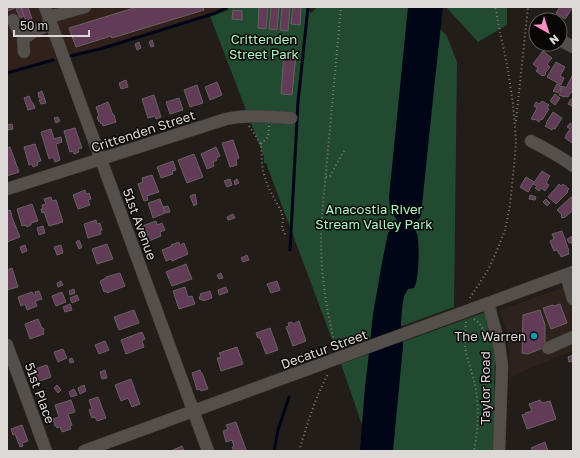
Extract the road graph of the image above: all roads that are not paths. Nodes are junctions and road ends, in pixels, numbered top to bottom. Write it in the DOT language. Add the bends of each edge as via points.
graph roads {
  1 [pos="85,7"];
  2 [pos="48,16"];
  3 [pos="13,20"];
  4 [pos="32,32"];
  5 [pos="24,52"];
  6 [pos="291,118"];
  7 [pos="531,142"];
  8 [pos="101,160"];
  9 [pos="573,166"];
  10 [pos="7,190"];
  11 [pos="569,274"];
  12 [pos="573,299"];
  13 [pos="488,303"];
  14 [pos="573,337"];
  15 [pos="7,344"];
  16 [pos="548,348"];
  17 [pos="193,411"];
  18 [pos="46,451"];
  19 [pos="84,451"];
  20 [pos="208,451"];
  21 [pos="499,451"];
  1 -- 2 [label="street"];
  2 -- 4 [label="street"];
  2 -- 8 [label="street, 51st Avenue"];
  3 -- 4 [label="street" via="18,30"];
  4 -- 5 [label="street" via="23,39"];
  6 -- 8 [label="street, Crittenden Street" via="244,116 226,119"];
  7 -- 9 [label="street" via="550,150"];
  8 -- 10 [label="street, Crittenden Street"];
  8 -- 17 [label="street, 51st Avenue"];
  11 -- 12 [label="street"];
  11 -- 13 [label="street, Decatur Street"];
  13 -- 17 [label="street, Decatur Street" via="470,315 442,320"];
  13 -- 21 [label="street, Taylor Road" via="502,366"];
  14 -- 16 [label="street"];
  15 -- 18 [label="street, 51st Place"];
  17 -- 19 [label="street, Decatur Street"];
  17 -- 20 [label="street, 51st Avenue"];
}
